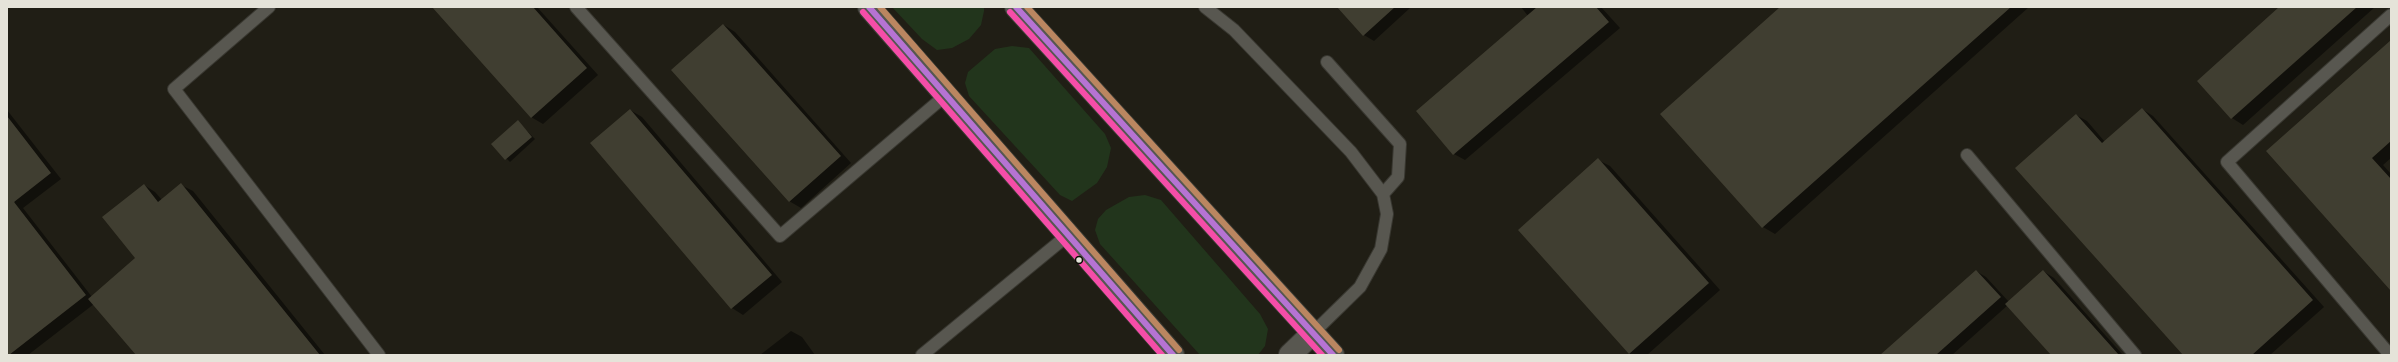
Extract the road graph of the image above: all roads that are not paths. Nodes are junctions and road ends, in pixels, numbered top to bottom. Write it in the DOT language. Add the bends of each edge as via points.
graph roads {
  1 [pos="269,7"];
  2 [pos="576,7"];
  3 [pos="869,7"];
  4 [pos="1016,7"];
  5 [pos="1205,7"];
  6 [pos="2391,15"];
  7 [pos="1327,62"];
  8 [pos="946,95"];
  9 [pos="1967,156"];
  10 [pos="1383,194"];
  11 [pos="1068,234"];
  12 [pos="1314,332"];
  13 [pos="379,355"];
  14 [pos="922,355"];
  15 [pos="1173,355"];
  16 [pos="1290,355"];
  17 [pos="1333,355"];
  18 [pos="2135,355"];
  19 [pos="2390,355"];
  1 -- 13 [label="lane" via="174,89"];
  2 -- 8 [label="lane" via="780,236"];
  3 -- 8 [label="main road"];
  4 -- 12 [label="main road"];
  5 -- 10 [label="lane" via="1234,30 1351,152"];
  6 -- 19 [label="lane" via="2227,162"];
  7 -- 10 [label="lane" via="1400,144 1398,177"];
  8 -- 11 [label="main road"];
  9 -- 18 [label="lane"];
  10 -- 12 [label="lane" via="1387,214 1381,249 1360,287"];
  11 -- 14 [label="lane"];
  11 -- 15 [label="main road"];
  12 -- 16 [label="street"];
  12 -- 17 [label="main road"];
}
